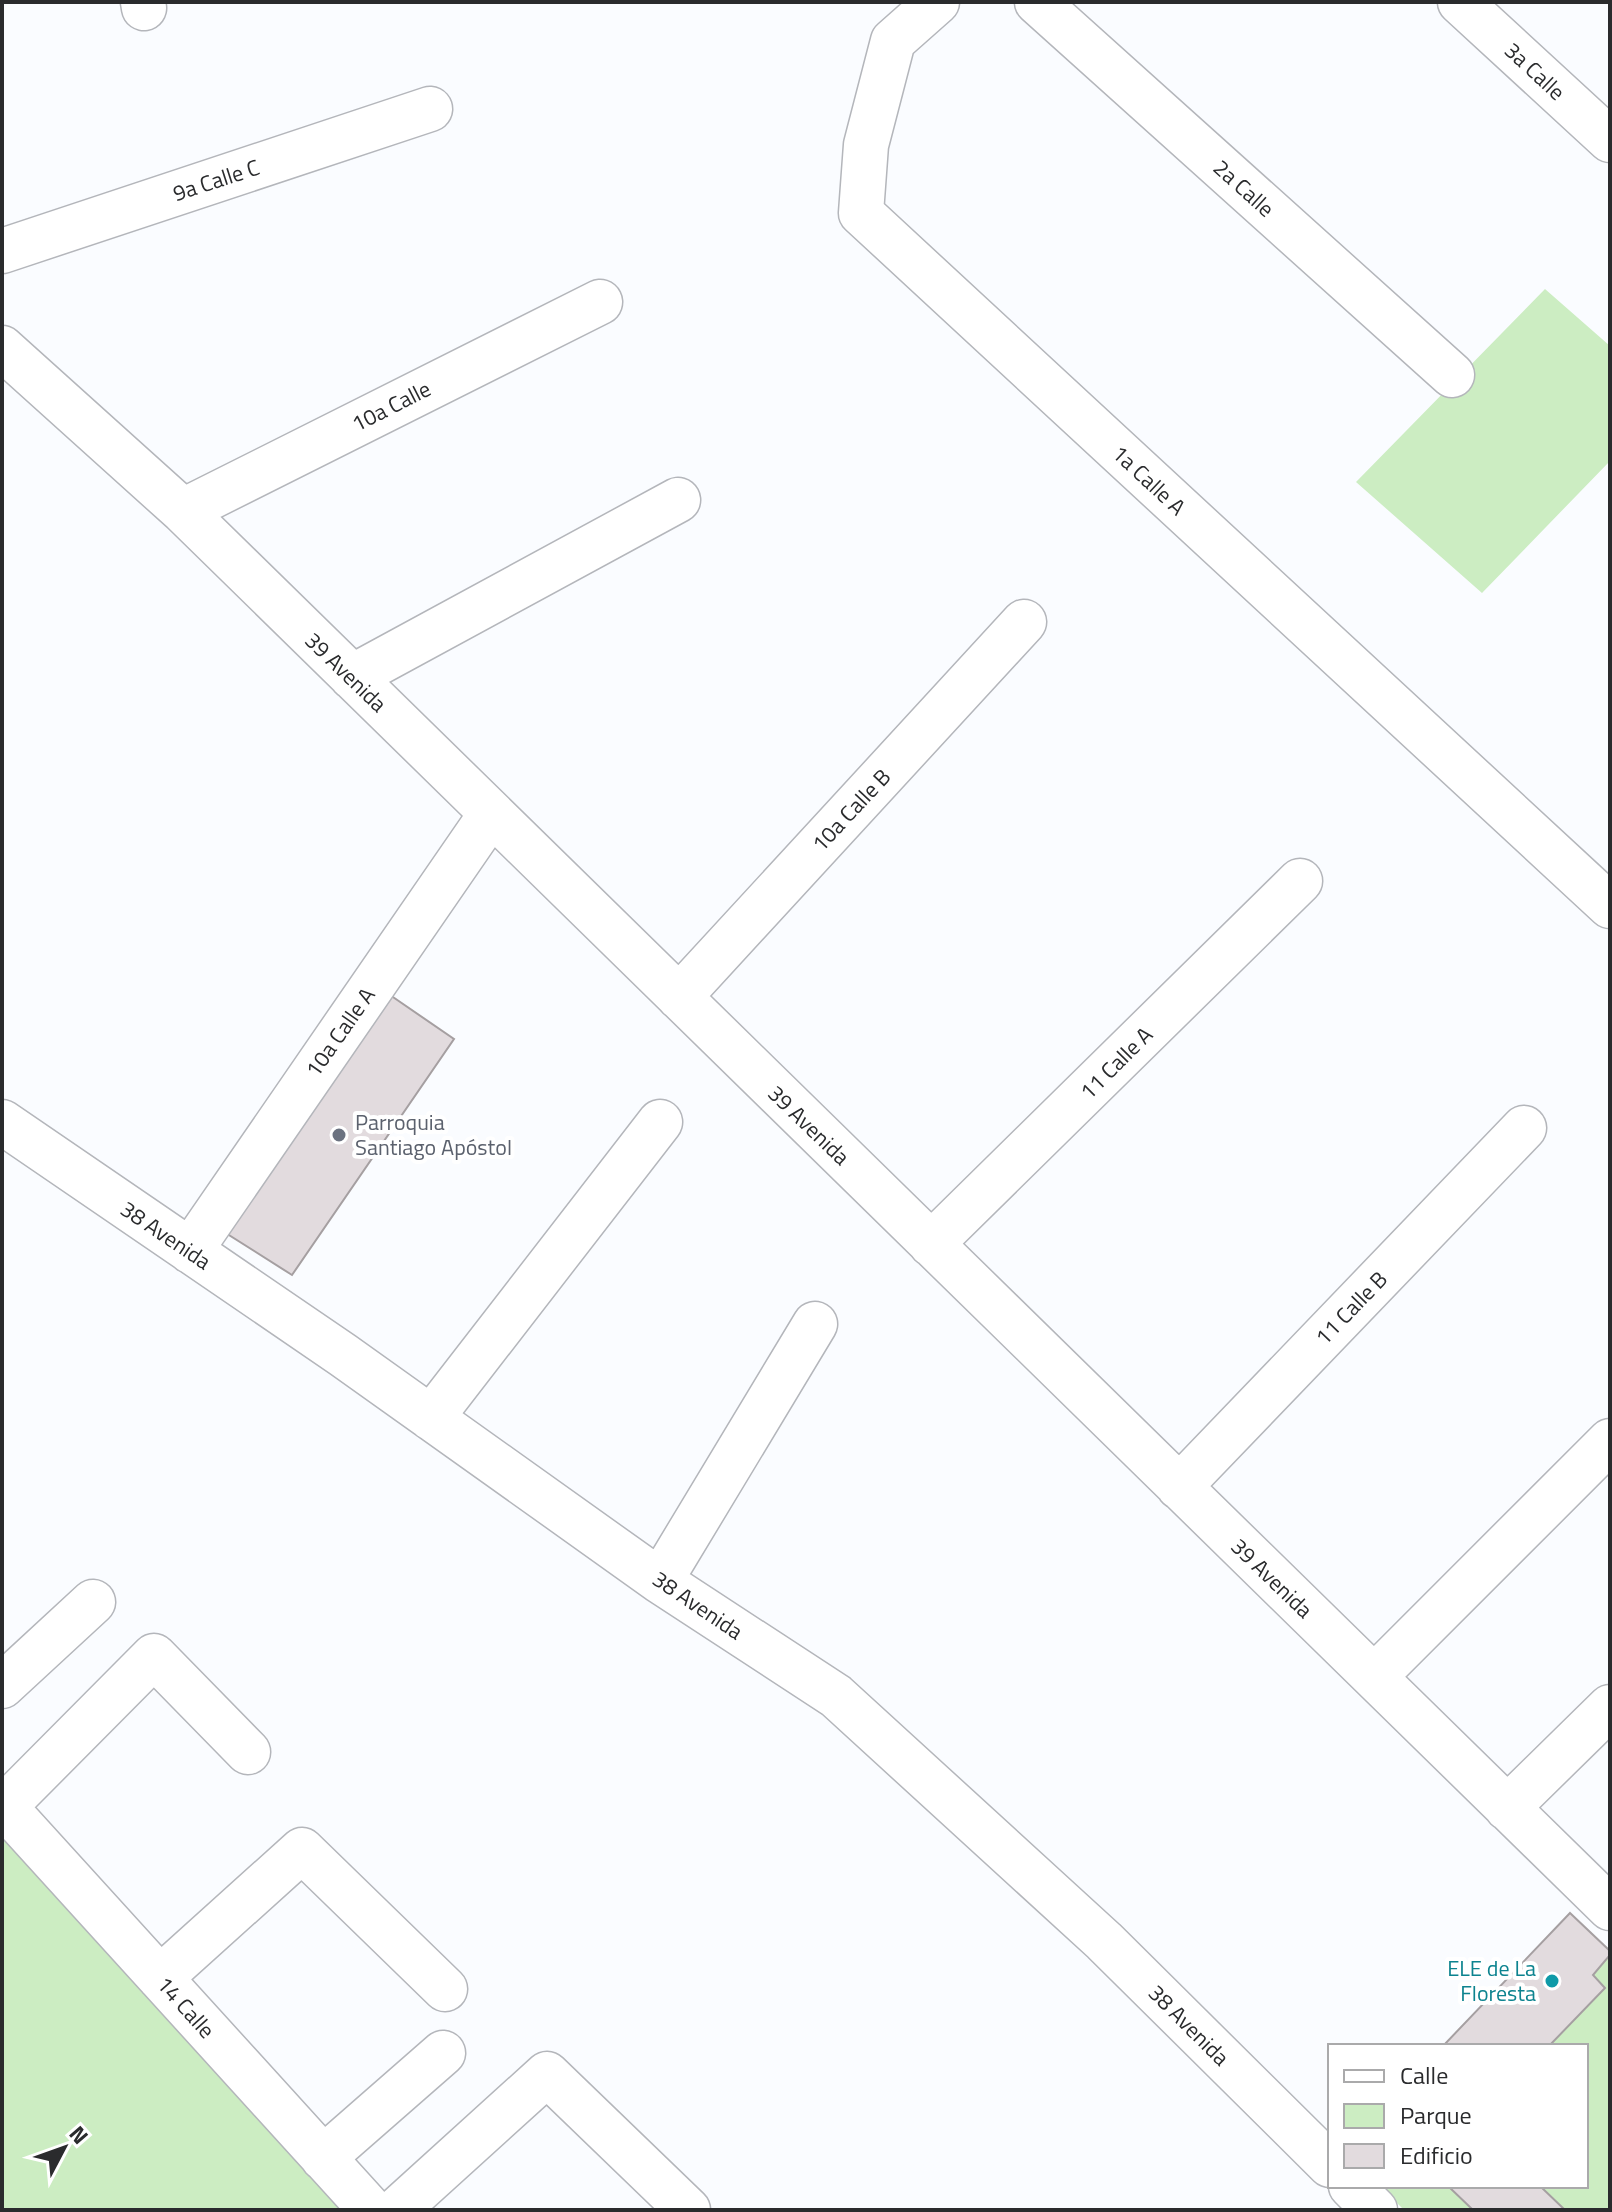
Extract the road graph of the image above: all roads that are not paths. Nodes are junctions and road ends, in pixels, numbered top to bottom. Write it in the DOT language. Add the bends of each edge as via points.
graph roads {
  1 [pos="937,2"];
  2 [pos="1037,2"];
  3 [pos="1460,2"];
  4 [pos="430,109"];
  5 [pos="1610,140"];
  6 [pos="2,251"];
  7 [pos="600,302"];
  8 [pos="2,348"];
  9 [pos="1452,375"];
  10 [pos="678,500"];
  11 [pos="183,511"];
  12 [pos="1024,622"];
  13 [pos="352,677"];
  14 [pos="491,814"];
  15 [pos="1300,881"];
  16 [pos="1610,906"];
  17 [pos="679,997"];
  18 [pos="2,1122"];
  19 [pos="660,1122"];
  20 [pos="1524,1128"];
  21 [pos="931,1244"];
  22 [pos="190,1251"];
  23 [pos="815,1324"];
  24 [pos="431,1418"];
  25 [pos="1610,1441"];
  26 [pos="1179,1487"];
  27 [pos="660,1581"];
  28 [pos="93,1602"];
  29 [pos="1374,1677"];
  30 [pos="2,1686"];
  31 [pos="1610,1707"];
  32 [pos="248,1752"];
  33 [pos="3,1805"];
  34 [pos="1507,1808"];
  35 [pos="1610,1908"];
  36 [pos="160,1978"];
  37 [pos="445,1989"];
  38 [pos="443,2053"];
  39 [pos="323,2158"];
  40 [pos="1328,2163"];
  41 [pos="1353,2188"];
  42 [pos="371,2210"];
  43 [pos="397,2210"];
  44 [pos="688,2210"];
  45 [pos="1375,2210"];
  1 -- 16 [label="street, 1a Calle A" via="893,41 866,145 861,213"];
  2 -- 9 [label="street, 2a Calle"];
  3 -- 5 [label="street, 3a Calle"];
  4 -- 6 [label="street, 9a Calle C"];
  7 -- 11 [label="street, 10a Calle"];
  8 -- 11 [label="street, 39 Avenida"];
  10 -- 13 [label="street"];
  11 -- 13 [label="street, 39 Avenida"];
  12 -- 17 [label="street, 10a Calle B"];
  13 -- 14 [label="street, 39 Avenida"];
  14 -- 17 [label="street, 39 Avenida"];
  14 -- 22 [label="street, 10a Calle A"];
  15 -- 21 [label="street, 11 Calle A"];
  17 -- 21 [label="street, 39 Avenida"];
  18 -- 22 [label="street, 38 Avenida"];
  19 -- 24 [label="street"];
  20 -- 26 [label="street, 11 Calle B"];
  21 -- 26 [label="street, 39 Avenida"];
  22 -- 24 [label="street, 38 Avenida"];
  23 -- 27 [label="street"];
  24 -- 27 [label="street, 38 Avenida"];
  25 -- 29 [label="street"];
  26 -- 29 [label="street, 39 Avenida"];
  27 -- 40 [label="street, 38 Avenida" via="836,1696 1104,1941"];
  28 -- 30 [label="street"];
  29 -- 34 [label="street, 39 Avenida"];
  31 -- 34 [label="street"];
  32 -- 33 [label="street" via="154,1656"];
  33 -- 36 [label="street, 14 Calle"];
  34 -- 35 [label="street, 39 Avenida"];
  36 -- 37 [label="street" via="302,1850"];
  36 -- 39 [label="street, 14 Calle"];
  38 -- 39 [label="street"];
  39 -- 42 [label="street, 14 Calle"];
  41 -- 45 [label="street"];
  43 -- 44 [label="street" via="547,2074"];
}
